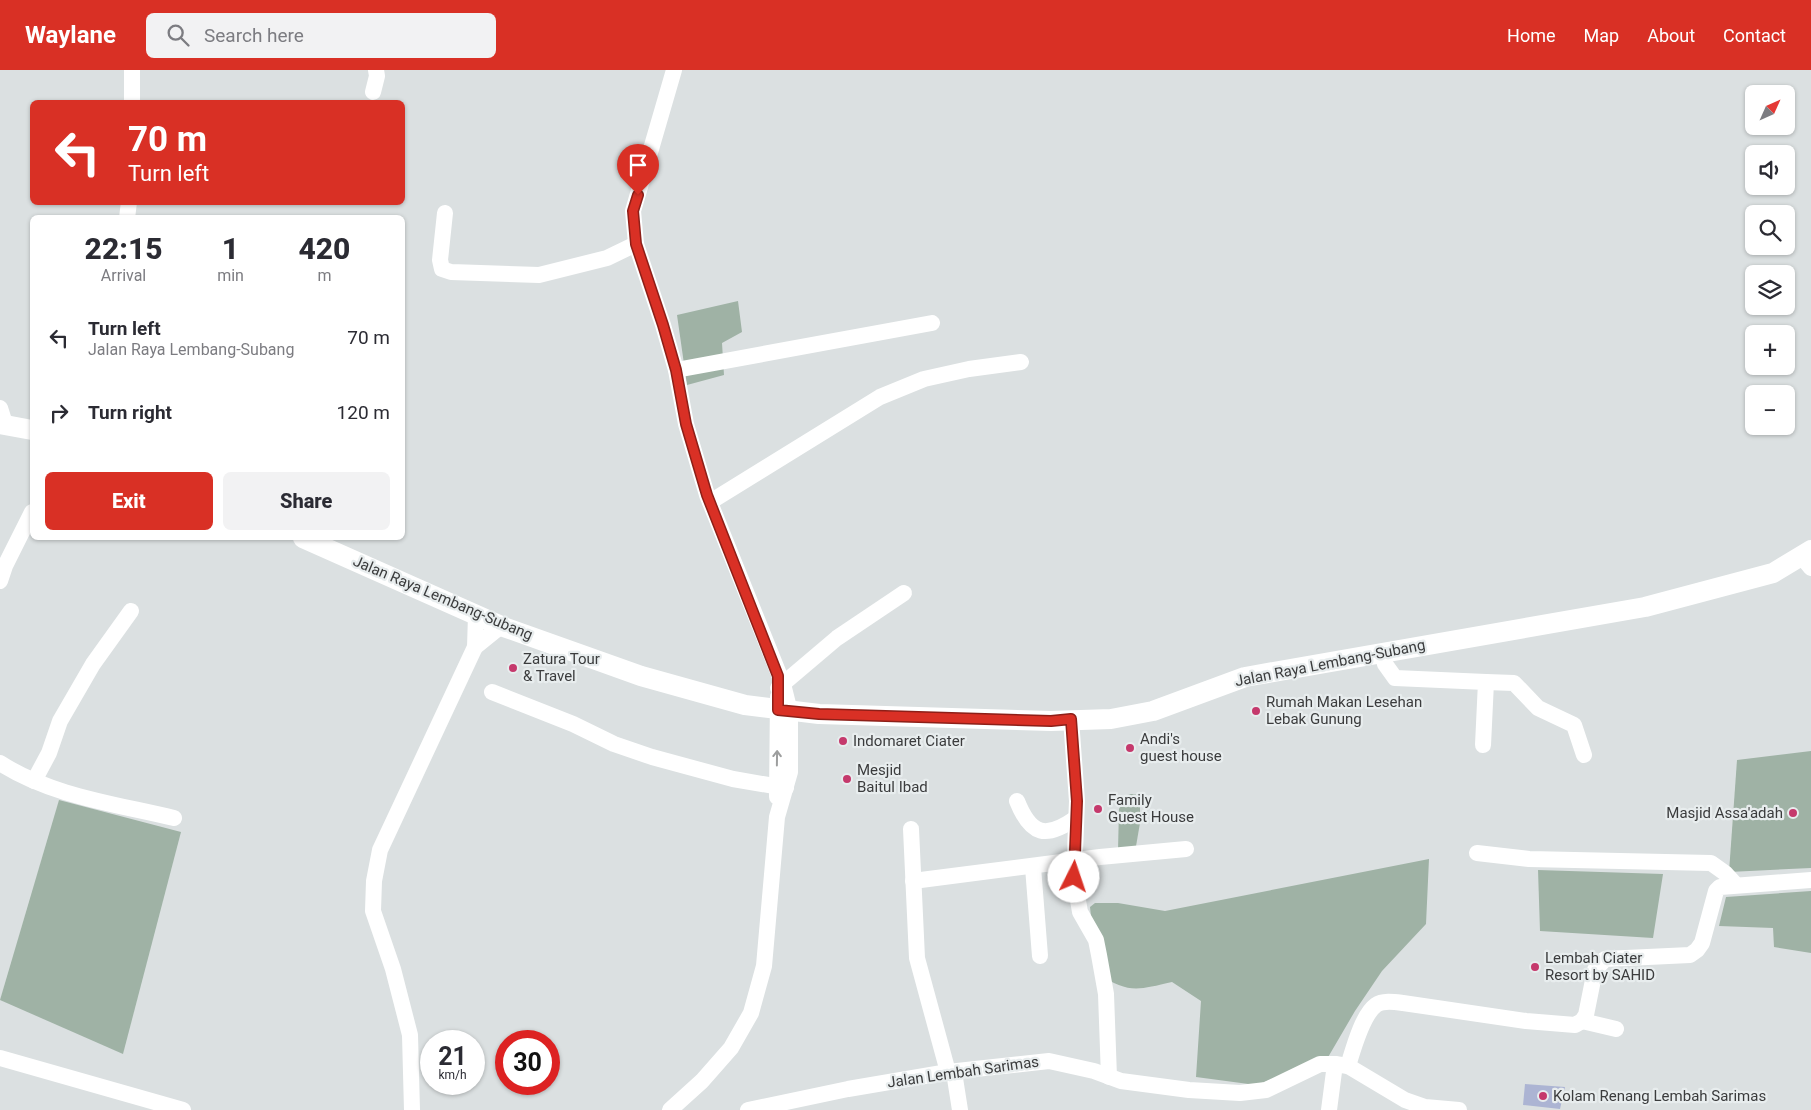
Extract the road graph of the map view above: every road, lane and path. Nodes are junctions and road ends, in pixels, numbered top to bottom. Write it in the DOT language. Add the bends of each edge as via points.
graph roads {
  1 [pos="132,70"];
  2 [pos="376,70"];
  3 [pos="674,70"];
  4 [pos="373,92"];
  5 [pos="132,100"];
  6 [pos="445,213"];
  7 [pos="636,244"];
  8 [pos="932,323"];
  9 [pos="1021,362"];
  10 [pos="676,370"];
  11 [pos="2,418"];
  12 [pos="30,429"];
  13 [pos="710,502"];
  14 [pos="30,516"];
  15 [pos="307,540"];
  16 [pos="1808,558"];
  17 [pos="0,581"];
  18 [pos="904,593"];
  19 [pos="131,611"];
  20 [pos="476,615"];
  21 [pos="501,626"];
  22 [pos="475,647"];
  23 [pos="1382,652"];
  24 [pos="1486,682"];
  25 [pos="780,683"];
  26 [pos="492,692"];
  27 [pos="784,711"];
  28 [pos="1071,719"];
  29 [pos="1483,745"];
  30 [pos="1584,755"];
  31 [pos="0,763"];
  32 [pos="34,781"];
  33 [pos="781,787"];
  34 [pos="1018,801"];
  35 [pos="174,818"];
  36 [pos="1076,818"];
  37 [pos="910,829"];
  38 [pos="1186,850"];
  39 [pos="1477,853"];
  40 [pos="1075,862"];
  41 [pos="1033,867"];
  42 [pos="1811,880"];
  43 [pos="912,881"];
  44 [pos="1735,884"];
  45 [pos="1040,956"];
  46 [pos="1582,1021"];
  47 [pos="1616,1029"];
  48 [pos="0,1058"];
  49 [pos="1341,1065"];
  50 [pos="951,1072"];
  51 [pos="1109,1077"];
  52 [pos="183,1110"];
  53 [pos="412,1110"];
  54 [pos="670,1110"];
  55 [pos="748,1110"];
  56 [pos="960,1110"];
  57 [pos="1329,1110"];
  58 [pos="1459,1110"];
  1 -- 5 [label="street"];
  2 -- 4 [label="street"];
  3 -- 7 [label="street" via="633,211"];
  6 -- 7 [label="street" via="440,260 442,269 451,272 539,274 607,258"];
  7 -- 10 [label="street"];
  8 -- 10 [label="street"];
  9 -- 13 [label="street" via="969,369 924,380 880,398"];
  10 -- 13 [label="street" via="686,424"];
  11 -- 12 [label="main road"];
  13 -- 25 [label="street"];
  14 -- 17 [label="street"];
  15 -- 20 [label="main road, Jalan Raya Lembang-Subang"];
  16 -- 23 [label="main road, Jalan Raya Lembang-Subang" via="1773,573 1645,606"];
  18 -- 25 [label="street" via="837,638"];
  19 -- 32 [label="street" via="93,664 65,713"];
  20 -- 21 [label="main road, Jalan Raya Lembang-Subang"];
  20 -- 22 [label="street"];
  21 -- 22 [label="street"];
  21 -- 27 [label="main road, Jalan Raya Lembang-Subang" via="641,676 746,705"];
  22 -- 53 [label="street" via="380,850 374,881 373,911 393,969 410,1035"];
  23 -- 24 [label="street" via="1385,664 1395,678"];
  23 -- 28 [label="main road, Jalan Raya Lembang-Subang" via="1246,677 1153,711 1111,719"];
  24 -- 29 [label="street"];
  24 -- 30 [label="street" via="1514,683 1538,708 1574,725"];
  25 -- 27 [label="street"];
  26 -- 33 [label="street" via="652,757 733,779"];
  27 -- 28 [label="main road, Jalan Raya Lembang-Subang" via="1051,721"];
  27 -- 33 [label="street" via="790,772"];
  28 -- 36 [label="street"];
  31 -- 32 [label="street"];
  32 -- 35 [label="street"];
  33 -- 54 [label="street" via="764,966 751,1013 731,1048"];
  34 -- 36 [label="street" via="1033,827 1044,831 1059,830"];
  36 -- 40 [label="street"];
  37 -- 43 [label="street"];
  38 -- 40 [label="street"];
  39 -- 44 [label="street" via="1528,859 1711,863"];
  40 -- 41 [label="street"];
  40 -- 51 [label="street" via="1080,912 1096,940 1106,994"];
  41 -- 43 [label="street"];
  41 -- 45 [label="street"];
  42 -- 44 [label="street"];
  43 -- 50 [label="street" via="917,958"];
  44 -- 46 [label="street" via="1716,890 1702,943 1697,950 1690,954 1614,956 1600,963 1595,970"];
  46 -- 47 [label="street"];
  46 -- 49 [label="street" via="1575,1025 1526,1021 1383,1002 1376,1004 1367,1017"];
  48 -- 52 [label="street"];
  49 -- 51 [label="street, Jalan Lembah Sarimas" via="1320,1064 1266,1090 1240,1093 1121,1081"];
  49 -- 57 [label="street"];
  49 -- 58 [label="street" via="1405,1100 1425,1107"];
  50 -- 51 [label="street, Jalan Lembah Sarimas" via="1049,1061"];
  50 -- 55 [label="street, Jalan Lembah Sarimas"];
  50 -- 56 [label="street"];
}
